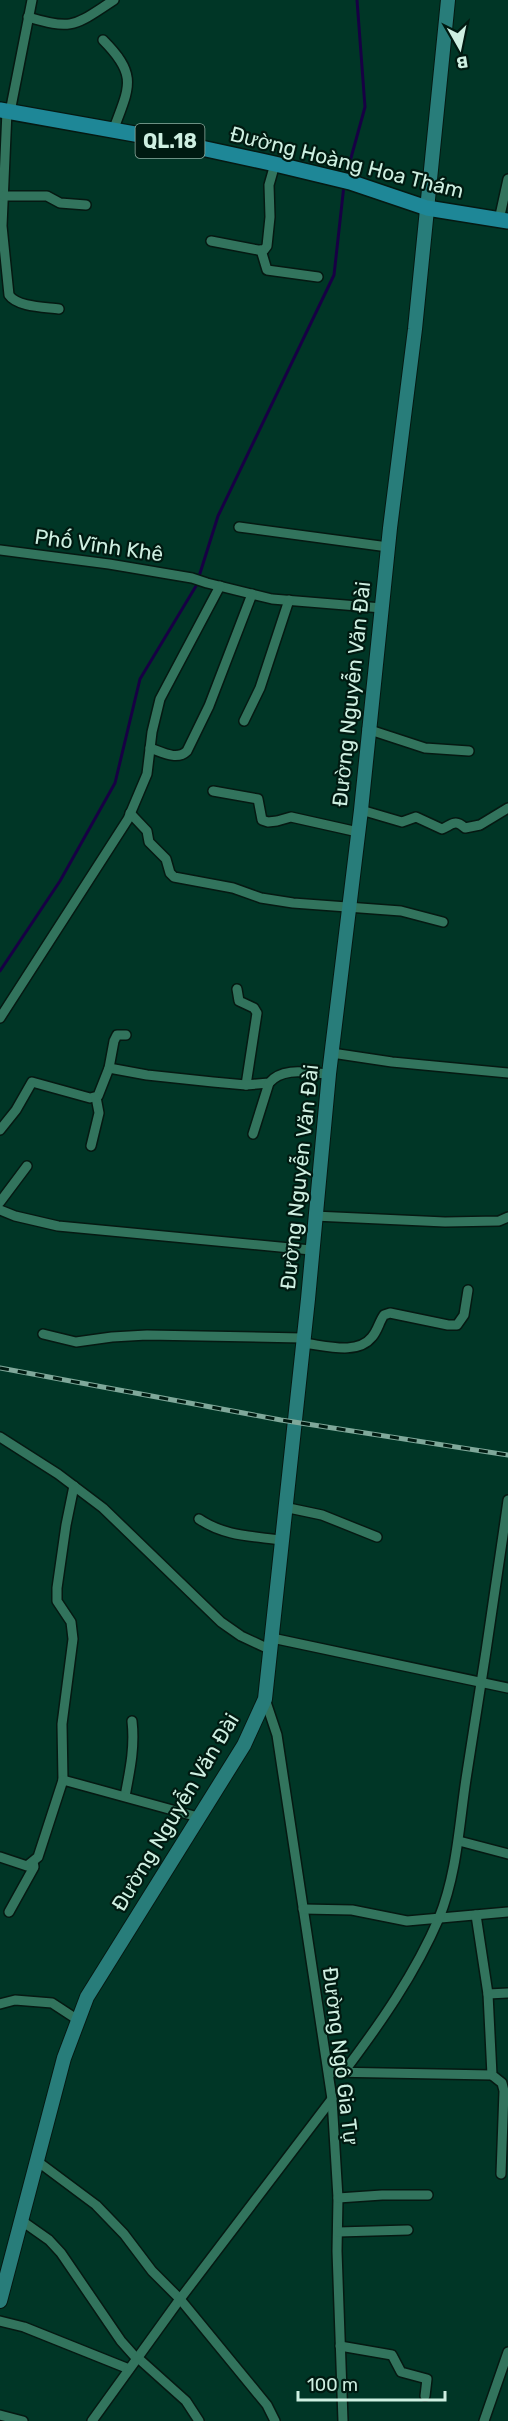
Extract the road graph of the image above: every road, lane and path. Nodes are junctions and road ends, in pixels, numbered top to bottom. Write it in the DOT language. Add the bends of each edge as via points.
graph roads {
  1 [pos="32,0"];
  2 [pos="114,0"];
  3 [pos="448,0"];
  4 [pos="28,17"];
  5 [pos="103,40"];
  6 [pos="6,111"];
  7 [pos="113,131"];
  8 [pos="275,164"];
  9 [pos="508,179"];
  10 [pos="4,196"];
  11 [pos="86,205"];
  12 [pos="427,207"];
  13 [pos="504,220"];
  14 [pos="211,241"];
  15 [pos="261,250"];
  16 [pos="318,277"];
  17 [pos="59,309"];
  18 [pos="238,527"];
  19 [pos="388,547"];
  20 [pos="0,550"];
  21 [pos="220,586"];
  22 [pos="252,594"];
  23 [pos="289,600"];
  24 [pos="382,608"];
  25 [pos="244,721"];
  26 [pos="367,729"];
  27 [pos="150,748"];
  28 [pos="469,751"];
  29 [pos="213,791"];
  30 [pos="361,810"];
  31 [pos="506,812"];
  32 [pos="130,813"];
  33 [pos="358,832"];
  34 [pos="349,907"];
  35 [pos="443,922"];
  36 [pos="237,989"];
  37 [pos="0,1018"];
  38 [pos="126,1035"];
  39 [pos="333,1053"];
  40 [pos="109,1068"];
  41 [pos="508,1073"];
  42 [pos="329,1074"];
  43 [pos="269,1083"];
  44 [pos="246,1085"];
  45 [pos="96,1097"];
  46 [pos="0,1130"];
  47 [pos="253,1134"];
  48 [pos="91,1146"];
  49 [pos="27,1166"];
  50 [pos="0,1202"];
  51 [pos="0,1210"];
  52 [pos="314,1216"];
  53 [pos="508,1217"];
  54 [pos="311,1250"];
  55 [pos="468,1290"];
  56 [pos="43,1334"];
  57 [pos="302,1340"];
  58 [pos="0,1437"];
  59 [pos="75,1486"];
  60 [pos="508,1500"];
  61 [pos="284,1507"];
  62 [pos="199,1519"];
  63 [pos="377,1537"];
  64 [pos="280,1540"];
  65 [pos="271,1644"];
  66 [pos="482,1682"];
  67 [pos="508,1688"];
  68 [pos="265,1699"];
  69 [pos="132,1721"];
  70 [pos="63,1780"];
  71 [pos="125,1796"];
  72 [pos="198,1817"];
  73 [pos="459,1841"];
  74 [pos="508,1854"];
  75 [pos="0,1857"];
  76 [pos="33,1863"];
  77 [pos="303,1909"];
  78 [pos="9,1912"];
  79 [pos="508,1912"];
  80 [pos="476,1915"];
  81 [pos="439,1917"];
  82 [pos="508,1993"];
  83 [pos="488,1994"];
  84 [pos="0,2004"];
  85 [pos="78,2020"];
  86 [pos="329,2072"];
  87 [pos="344,2073"];
  88 [pos="492,2075"];
  89 [pos="332,2099"];
  90 [pos="506,2101"];
  91 [pos="38,2161"];
  92 [pos="501,2174"];
  93 [pos="428,2195"];
  94 [pos="338,2198"];
  95 [pos="22,2220"];
  96 [pos="408,2230"];
  97 [pos="338,2232"];
  98 [pos="180,2299"];
  99 [pos="0,2301"];
  100 [pos="0,2320"];
  101 [pos="340,2346"];
  102 [pos="508,2352"];
  103 [pos="137,2358"];
  104 [pos="129,2369"];
  105 [pos="425,2396"];
  106 [pos="0,2415"];
  107 [pos="23,2421"];
  108 [pos="92,2421"];
  109 [pos="199,2421"];
  110 [pos="275,2421"];
  111 [pos="343,2421"];
  112 [pos="484,2421"];
  1 -- 4 [label="street"];
  2 -- 4 [label="street" via="70,26"];
  3 -- 12 [label="street, Đường Nguyễn Văn Đài"];
  4 -- 6 [label="street"];
  5 -- 7 [label="street" via="119,55 127,70 127,93"];
  6 -- 7 [label="main road, Đường Hoàng Hoa Thám / QL.18"];
  6 -- 10 [label="street"];
  7 -- 8 [label="main road, Đường Hoàng Hoa Thám / QL.18"];
  8 -- 12 [label="main road, Đường Hoàng Hoa Thám / QL.18"];
  8 -- 15 [label="street" via="270,185 268,242"];
  9 -- 13 [label="street"];
  10 -- 11 [label="street" via="48,196 60,203"];
  10 -- 17 [label="street" via="3,243 9,295 12,300"];
  12 -- 13 [label="main road, Đường Hoàng Hoa Thám / QL.18"];
  12 -- 19 [label="street, Đường Nguyễn Văn Đài"];
  14 -- 15 [label="street"];
  15 -- 16 [label="street" via="267,270"];
  18 -- 19 [label="street"];
  19 -- 24 [label="street, Đường Nguyễn Văn Đài"];
  20 -- 21 [label="street, Phố Vĩnh Khê" via="109,564"];
  21 -- 22 [label="street"];
  21 -- 27 [label="street" via="160,699"];
  22 -- 23 [label="street"];
  22 -- 27 [label="street" via="209,706 187,751 177,756"];
  23 -- 24 [label="street"];
  23 -- 25 [label="street" via="260,688"];
  24 -- 26 [label="street, Đường Nguyễn Văn Đài"];
  26 -- 28 [label="street" via="425,748"];
  26 -- 30 [label="street, Đường Nguyễn Văn Đài"];
  27 -- 32 [label="street" via="147,774"];
  29 -- 33 [label="street" via="258,799 262,820 268,822 291,817"];
  30 -- 31 [label="street" via="402,822 416,817 442,829 455,822 465,828 474,827"];
  30 -- 33 [label="street, Đường Nguyễn Văn Đài"];
  32 -- 34 [label="street" via="147,831 149,842 166,859 174,877 233,888 261,898"];
  32 -- 37 [label="street"];
  33 -- 34 [label="street, Đường Nguyễn Văn Đài"];
  34 -- 35 [label="street" via="401,911"];
  34 -- 39 [label="street, Đường Nguyễn Văn Đài"];
  36 -- 44 [label="street" via="239,1001 257,1013"];
  38 -- 40 [label="street" via="117,1035"];
  39 -- 41 [label="street"];
  39 -- 42 [label="street, Đường Nguyễn Văn Đài"];
  40 -- 44 [label="street"];
  40 -- 45 [label="street"];
  42 -- 43 [label="street" via="296,1072 275,1076"];
  42 -- 52 [label="street, Đường Nguyễn Văn Đài"];
  43 -- 44 [label="street"];
  43 -- 47 [label="street"];
  45 -- 46 [label="street" via="32,1082"];
  45 -- 48 [label="street" via="99,1113"];
  49 -- 50 [label="street"];
  51 -- 54 [label="street" via="58,1226"];
  52 -- 53 [label="street" via="445,1222 499,1221"];
  52 -- 54 [label="street, Đường Nguyễn Văn Đài"];
  54 -- 57 [label="street, Đường Nguyễn Văn Đài"];
  55 -- 57 [label="street" via="464,1315 457,1324 390,1313 384,1315 363,1345 352,1348"];
  56 -- 57 [label="street" via="76,1342 147,1335"];
  57 -- 61 [label="street, Đường Nguyễn Văn Đài"];
  58 -- 59 [label="street"];
  59 -- 65 [label="street" via="221,1622 242,1636"];
  59 -- 70 [label="street" via="57,1588 57,1600 71,1622 73,1639 62,1724"];
  60 -- 66 [label="street"];
  61 -- 63 [label="street" via="322,1515"];
  61 -- 64 [label="street, Đường Nguyễn Văn Đài"];
  62 -- 64 [label="street" via="229,1534"];
  64 -- 65 [label="street, Đường Nguyễn Văn Đài"];
  65 -- 66 [label="street"];
  65 -- 68 [label="street, Đường Nguyễn Văn Đài"];
  66 -- 67 [label="street"];
  66 -- 73 [label="street"];
  68 -- 72 [label="street, Đường Nguyễn Văn Đài" via="244,1745"];
  68 -- 77 [label="street, Đường Ngô Gia Tự" via="277,1735"];
  69 -- 71 [label="street" via="133,1758"];
  70 -- 71 [label="street"];
  70 -- 76 [label="street"];
  71 -- 72 [label="street"];
  72 -- 85 [label="street, Đường Nguyễn Văn Đài" via="87,1997"];
  73 -- 74 [label="street"];
  73 -- 81 [label="street"];
  75 -- 76 [label="street" via="27,1866"];
  76 -- 78 [label="street"];
  77 -- 81 [label="street" via="352,1910 407,1921"];
  77 -- 86 [label="street, Đường Ngô Gia Tự"];
  79 -- 80 [label="street"];
  80 -- 81 [label="street"];
  80 -- 83 [label="street"];
  81 -- 87 [label="street" via="398,1995"];
  82 -- 83 [label="street"];
  83 -- 88 [label="street"];
  84 -- 85 [label="street" via="15,2000 52,2003"];
  85 -- 91 [label="street, Đường Nguyễn Văn Đài" via="64,2058"];
  86 -- 87 [label="street"];
  86 -- 89 [label="street, Đường Ngô Gia Tự"];
  87 -- 88 [label="street"];
  88 -- 90 [label="street" via="502,2083"];
  89 -- 94 [label="street, Đường Ngô Gia Tự"];
  89 -- 98 [label="street"];
  90 -- 92 [label="street"];
  91 -- 95 [label="street, Đường Nguyễn Văn Đài"];
  91 -- 98 [label="street" via="96,2205"];
  93 -- 94 [label="street"];
  94 -- 97 [label="street, Đường Ngô Gia Tự"];
  95 -- 99 [label="street, Đường Nguyễn Văn Đài"];
  95 -- 103 [label="street" via="61,2253"];
  96 -- 97 [label="street"];
  97 -- 101 [label="street, Đường Ngô Gia Tự"];
  98 -- 103 [label="street"];
  98 -- 110 [label="street" via="267,2405"];
  100 -- 104 [label="street"];
  101 -- 105 [label="street" via="392,2355 400,2372 427,2379"];
  101 -- 111 [label="street, Đường Ngô Gia Tự"];
  102 -- 112 [label="street"];
  103 -- 104 [label="street"];
  103 -- 109 [label="street" via="186,2401"];
  104 -- 108 [label="street"];
  106 -- 107 [label="street"];
}
